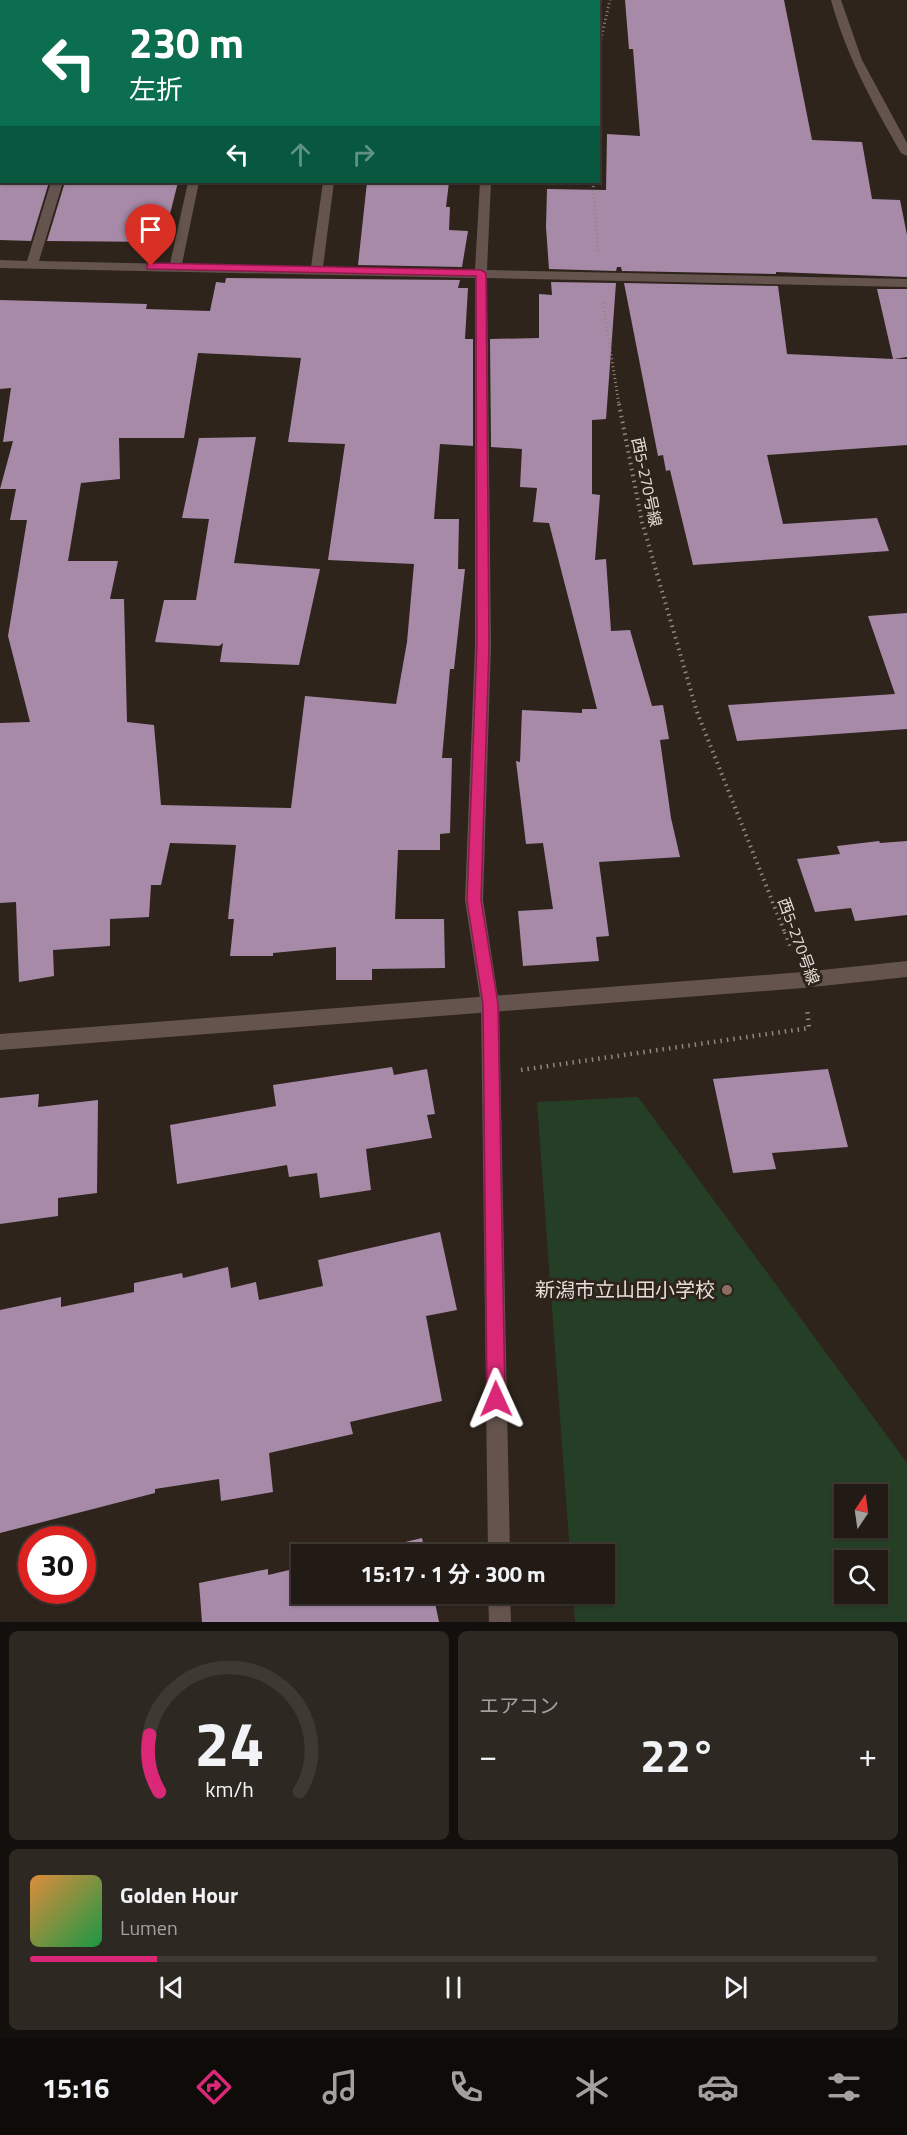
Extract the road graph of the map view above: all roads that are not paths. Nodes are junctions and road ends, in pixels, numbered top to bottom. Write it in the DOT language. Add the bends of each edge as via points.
graph roads {
  1 [pos="836,0"];
  2 [pos="907,153"];
  3 [pos="57,183"];
  4 [pos="194,183"];
  5 [pos="328,183"];
  6 [pos="486,183"];
  7 [pos="0,264"];
  8 [pos="32,264"];
  9 [pos="175,267"];
  10 [pos="317,269"];
  11 [pos="481,273"];
  12 [pos="907,283"];
  13 [pos="907,969"];
  14 [pos="490,1004"];
  15 [pos="0,1041"];
  16 [pos="499,1544"];
  17 [pos="499,1604"];
  18 [pos="500,1622"];
  1 -- 2 [label="street" via="864,76"];
  3 -- 8 [label="street"];
  4 -- 9 [label="street"];
  5 -- 10 [label="street"];
  6 -- 11 [label="street"];
  7 -- 8 [label="street"];
  8 -- 9 [label="street"];
  9 -- 10 [label="street"];
  10 -- 11 [label="street"];
  11 -- 12 [label="street"];
  11 -- 14 [label="street" via="483,635 474,900"];
  13 -- 14 [label="street"];
  14 -- 15 [label="street"];
  14 -- 16 [label="street"];
  17 -- 18 [label="street"];
}
